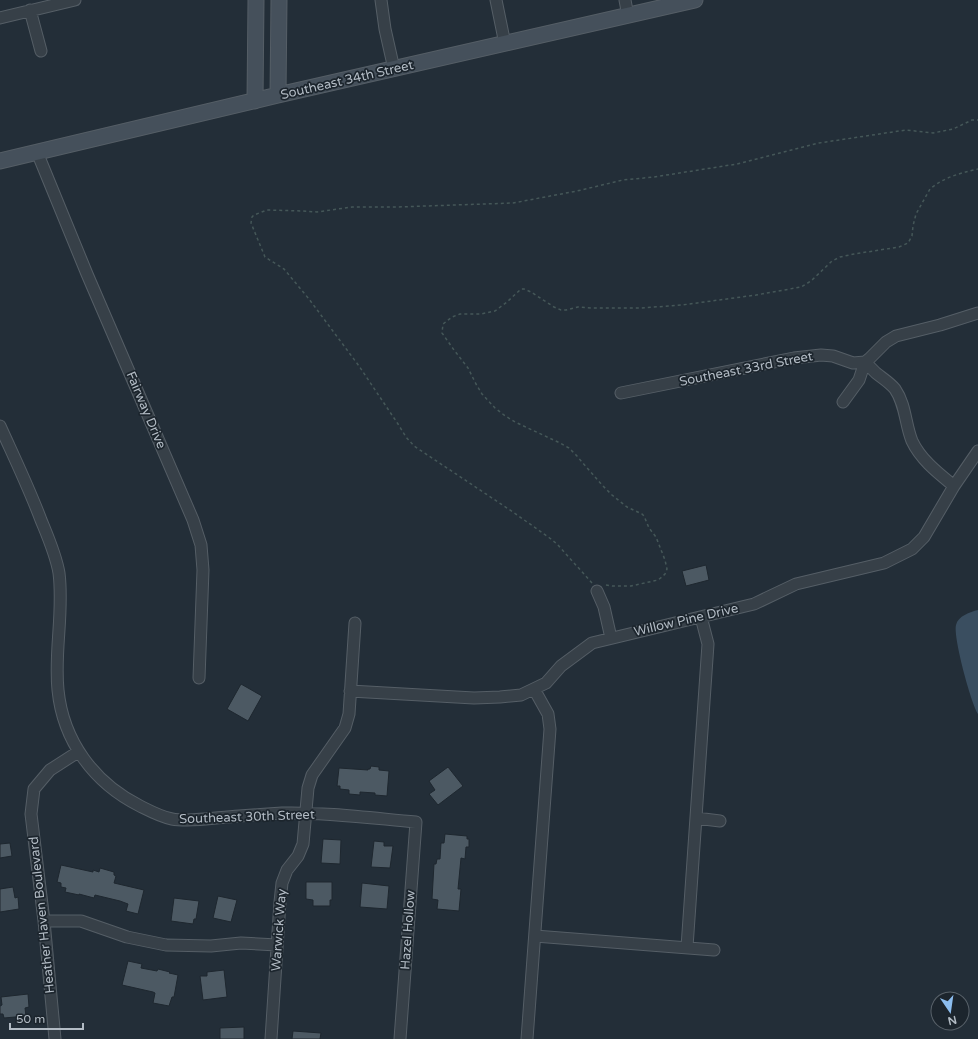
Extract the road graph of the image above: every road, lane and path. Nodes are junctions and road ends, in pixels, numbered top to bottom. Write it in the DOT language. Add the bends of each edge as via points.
graph roads {
  1 [pos="75,0"];
  2 [pos="256,0"];
  3 [pos="279,0"];
  4 [pos="381,0"];
  5 [pos="496,0"];
  6 [pos="625,0"];
  7 [pos="695,0"];
  8 [pos="30,10"];
  9 [pos="628,16"];
  10 [pos="0,18"];
  11 [pos="505,44"];
  12 [pos="41,51"];
  13 [pos="394,69"];
  14 [pos="278,95"];
  15 [pos="255,101"];
  16 [pos="978,120"];
  17 [pos="37,152"];
  18 [pos="0,161"];
  19 [pos="978,169"];
  20 [pos="978,312"];
  21 [pos="865,362"];
  22 [pos="621,393"];
  23 [pos="843,402"];
  24 [pos="0,426"];
  25 [pos="978,451"];
  26 [pos="954,486"];
  27 [pos="591,581"];
  28 [pos="600,586"];
  29 [pos="701,617"];
  30 [pos="355,623"];
  31 [pos="611,638"];
  32 [pos="199,678"];
  33 [pos="534,689"];
  34 [pos="350,691"];
  35 [pos="78,752"];
  36 [pos="306,813"];
  37 [pos="696,818"];
  38 [pos="720,821"];
  39 [pos="416,822"];
  40 [pos="44,921"];
  41 [pos="535,936"];
  42 [pos="277,945"];
  43 [pos="687,947"];
  44 [pos="714,950"];
  45 [pos="55,1039"];
  46 [pos="271,1039"];
  47 [pos="400,1039"];
  48 [pos="527,1039"];
  1 -- 8 [label="street"];
  2 -- 15 [label="street"];
  3 -- 14 [label="street"];
  4 -- 13 [label="street"];
  5 -- 11 [label="street"];
  6 -- 9 [label="street"];
  7 -- 9 [label="street, Southeast 34th Street"];
  8 -- 10 [label="street"];
  8 -- 12 [label="street"];
  9 -- 11 [label="street, Southeast 34th Street"];
  11 -- 13 [label="street, Southeast 34th Street"];
  13 -- 14 [label="street, Southeast 34th Street"];
  14 -- 15 [label="street, Southeast 34th Street"];
  15 -- 17 [label="street, Southeast 34th Street"];
  16 -- 27 [label="path" via="933,133 906,130 819,143 737,164 623,180 513,204 352,207 317,212 267,210 252,217 251,223 265,257 284,269 309,299 351,354 414,446 557,544"];
  17 -- 18 [label="street, Southeast 34th Street"];
  17 -- 32 [label="street, Fairway Drive" via="201,545 203,570"];
  19 -- 28 [label="path" via="956,174 930,189 916,214 908,243 899,247 840,257 801,287 682,305 641,308 578,307 566,310 554,307 524,289 500,308 488,313 460,314 443,324 442,333 468,368 482,394 495,408 515,422 569,448 612,496 644,516 665,560 665,574 658,580 631,586"];
  20 -- 21 [label="street" via="896,336"];
  21 -- 22 [label="street, Southeast 33rd Street" via="853,363 833,356 794,358"];
  21 -- 23 [label="street" via="859,380"];
  21 -- 26 [label="street" via="886,379 900,398 912,440 918,451 926,462"];
  24 -- 35 [label="street, Southeast 30th Street" via="55,554 60,598 58,690 62,714"];
  25 -- 26 [label="street, Willow Pine Drive"];
  26 -- 29 [label="street, Willow Pine Drive" via="924,536 912,549 884,563 796,584 754,604"];
  27 -- 28 [label="path"];
  27 -- 28 [label="path"];
  28 -- 31 [label="street"];
  29 -- 31 [label="street, Willow Pine Drive"];
  29 -- 37 [label="street" via="708,644"];
  30 -- 34 [label="street, Warwick Way"];
  31 -- 33 [label="street, Willow Pine Drive" via="592,643 562,666 546,683"];
  33 -- 34 [label="street, Willow Pine Drive" via="521,695 500,698"];
  33 -- 41 [label="street" via="548,714 550,729"];
  34 -- 36 [label="street, Warwick Way" via="345,728 312,775"];
  35 -- 36 [label="street, Southeast 30th Street" via="100,779 125,799 173,819 200,820"];
  35 -- 40 [label="street, Heather Haven Boulevard" via="50,770 34,789 31,814"];
  36 -- 39 [label="street, Southeast 30th Street"];
  36 -- 42 [label="street, Warwick Way" via="303,844 282,883"];
  37 -- 38 [label="street"];
  37 -- 43 [label="street"];
  39 -- 47 [label="street, Hazel Hollow"];
  40 -- 42 [label="street" via="81,920 127,937 166,945"];
  40 -- 45 [label="street, Heather Haven Boulevard"];
  41 -- 43 [label="street"];
  41 -- 48 [label="street"];
  42 -- 46 [label="street, Warwick Way"];
  43 -- 44 [label="street"];
}
